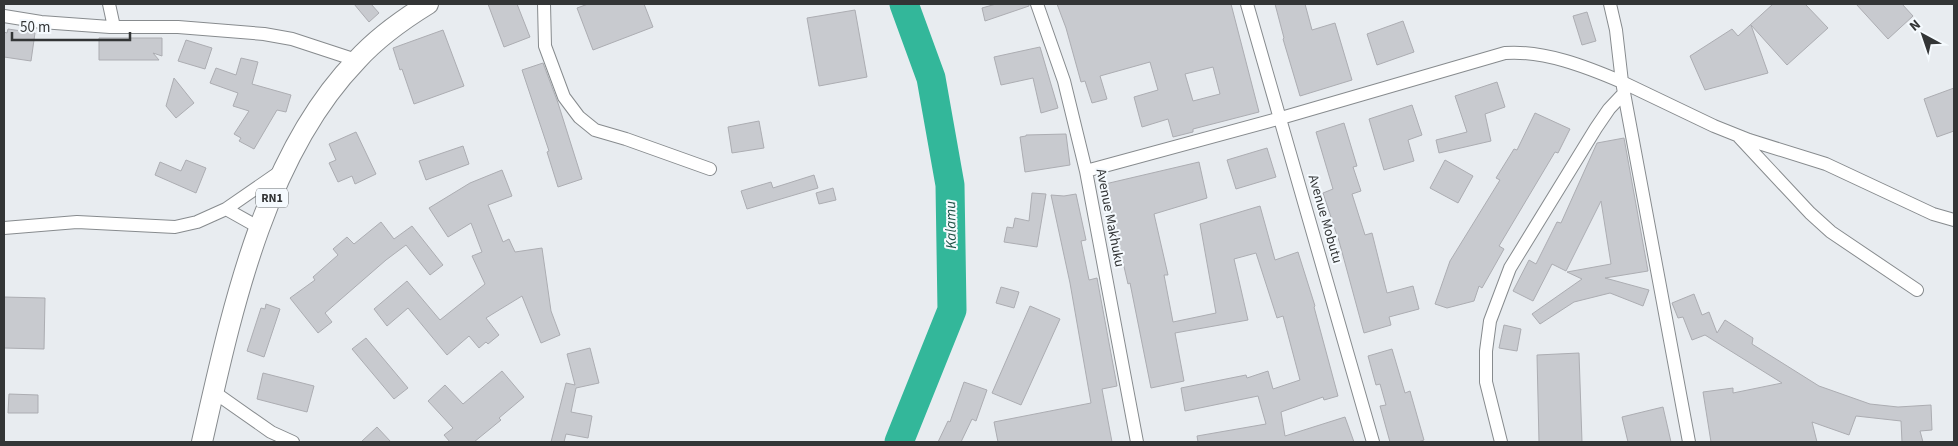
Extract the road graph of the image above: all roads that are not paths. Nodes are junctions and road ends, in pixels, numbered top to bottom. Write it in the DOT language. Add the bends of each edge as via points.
graph roads {
  1 [pos="109,4"];
  2 [pos="428,4"];
  3 [pos="544,4"];
  4 [pos="1037,4"];
  5 [pos="1247,4"];
  6 [pos="1610,4"];
  7 [pos="4,16"];
  8 [pos="114,27"];
  9 [pos="356,60"];
  10 [pos="1623,88"];
  11 [pos="1281,118"];
  12 [pos="1737,135"];
  13 [pos="710,169"];
  14 [pos="282,170"];
  15 [pos="1086,171"];
  16 [pos="226,209"];
  17 [pos="1954,220"];
  18 [pos="4,228"];
  19 [pos="260,228"];
  20 [pos="1917,290"];
  21 [pos="214,392"];
  22 [pos="202,442"];
  23 [pos="293,442"];
  24 [pos="1136,442"];
  25 [pos="1372,442"];
  26 [pos="1501,442"];
  27 [pos="1689,442"];
  1 -- 8 [label="street"];
  2 -- 9 [label="highway, RN1" via="402,20"];
  3 -- 13 [label="street" via="545,46 564,97 579,117 595,130"];
  4 -- 15 [label="street, Avenue Makhuku" via="1064,81"];
  5 -- 11 [label="street, Avenue Mobutu"];
  6 -- 10 [label="street"];
  7 -- 8 [label="street"];
  8 -- 9 [label="street" via="178,26 264,34 292,39"];
  9 -- 14 [label="highway, RN1" via="307,124"];
  10 -- 11 [label="street" via="1580,64 1520,52 1505,53"];
  10 -- 12 [label="street"];
  10 -- 26 [label="street" via="1510,268 1498,299 1489,328 1486,382"];
  10 -- 27 [label="street"];
  11 -- 15 [label="street"];
  11 -- 25 [label="street, Avenue Mobutu"];
  12 -- 17 [label="street" via="1826,164 1933,214"];
  12 -- 20 [label="street" via="1831,232"];
  14 -- 16 [label="street"];
  14 -- 19 [label="highway, RN1"];
  15 -- 24 [label="street, Avenue Makhuku"];
  16 -- 18 [label="street" via="198,222 175,227 77,222"];
  16 -- 19 [label="street"];
  19 -- 21 [label="highway, RN1" via="234,307"];
  21 -- 22 [label="highway, RN1"];
  21 -- 23 [label="street" via="271,432"];
}
